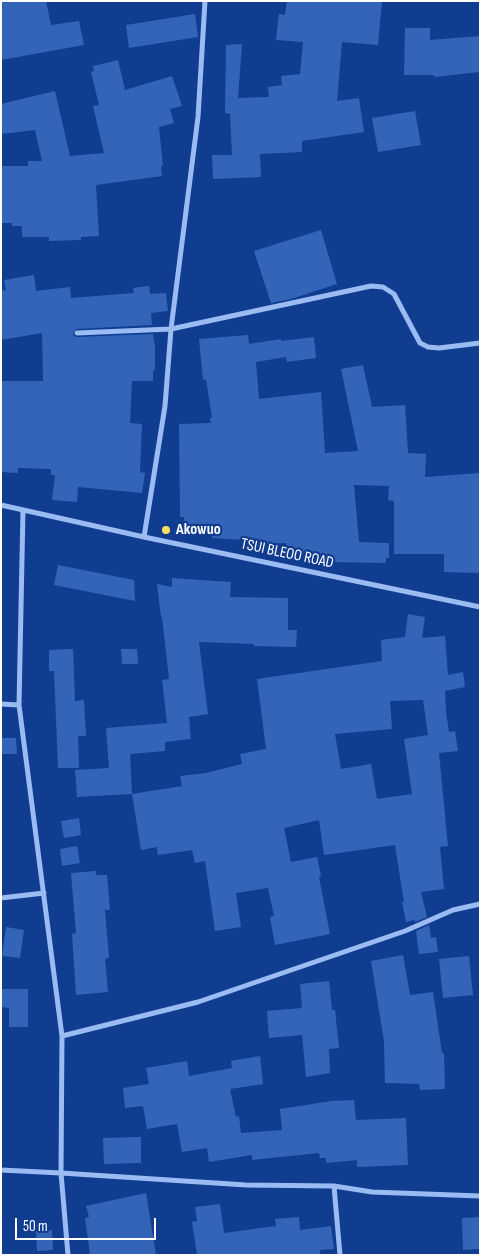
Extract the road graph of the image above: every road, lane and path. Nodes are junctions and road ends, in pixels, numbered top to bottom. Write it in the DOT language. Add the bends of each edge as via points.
graph roads {
  1 [pos="205,1"];
  2 [pos="170,329"];
  3 [pos="77,333"];
  4 [pos="480,343"];
  5 [pos="1,505"];
  6 [pos="23,510"];
  7 [pos="144,537"];
  8 [pos="480,607"];
  9 [pos="1,704"];
  10 [pos="19,705"];
  11 [pos="44,894"];
  12 [pos="1,898"];
  13 [pos="480,904"];
  14 [pos="62,1036"];
  15 [pos="1,1170"];
  16 [pos="61,1173"];
  17 [pos="334,1186"];
  18 [pos="480,1196"];
  19 [pos="68,1255"];
  20 [pos="340,1255"];
  1 -- 2 [label="street" via="198,117"];
  2 -- 3 [label="street"];
  2 -- 4 [label="street" via="371,286 383,287 394,294 420,342 428,347"];
  2 -- 7 [label="street" via="165,406"];
  5 -- 6 [label="street, TSUI BLEOO ROAD"];
  6 -- 7 [label="street, TSUI BLEOO ROAD"];
  6 -- 10 [label="street"];
  7 -- 8 [label="street, TSUI BLEOO ROAD"];
  9 -- 10 [label="street"];
  10 -- 11 [label="street"];
  11 -- 12 [label="street"];
  11 -- 14 [label="street"];
  13 -- 14 [label="street" via="453,910 405,930 198,1002"];
  14 -- 16 [label="street"];
  15 -- 16 [label="street"];
  16 -- 17 [label="street" via="246,1185"];
  16 -- 19 [label="street"];
  17 -- 18 [label="street" via="372,1192"];
  17 -- 20 [label="street"];
}
